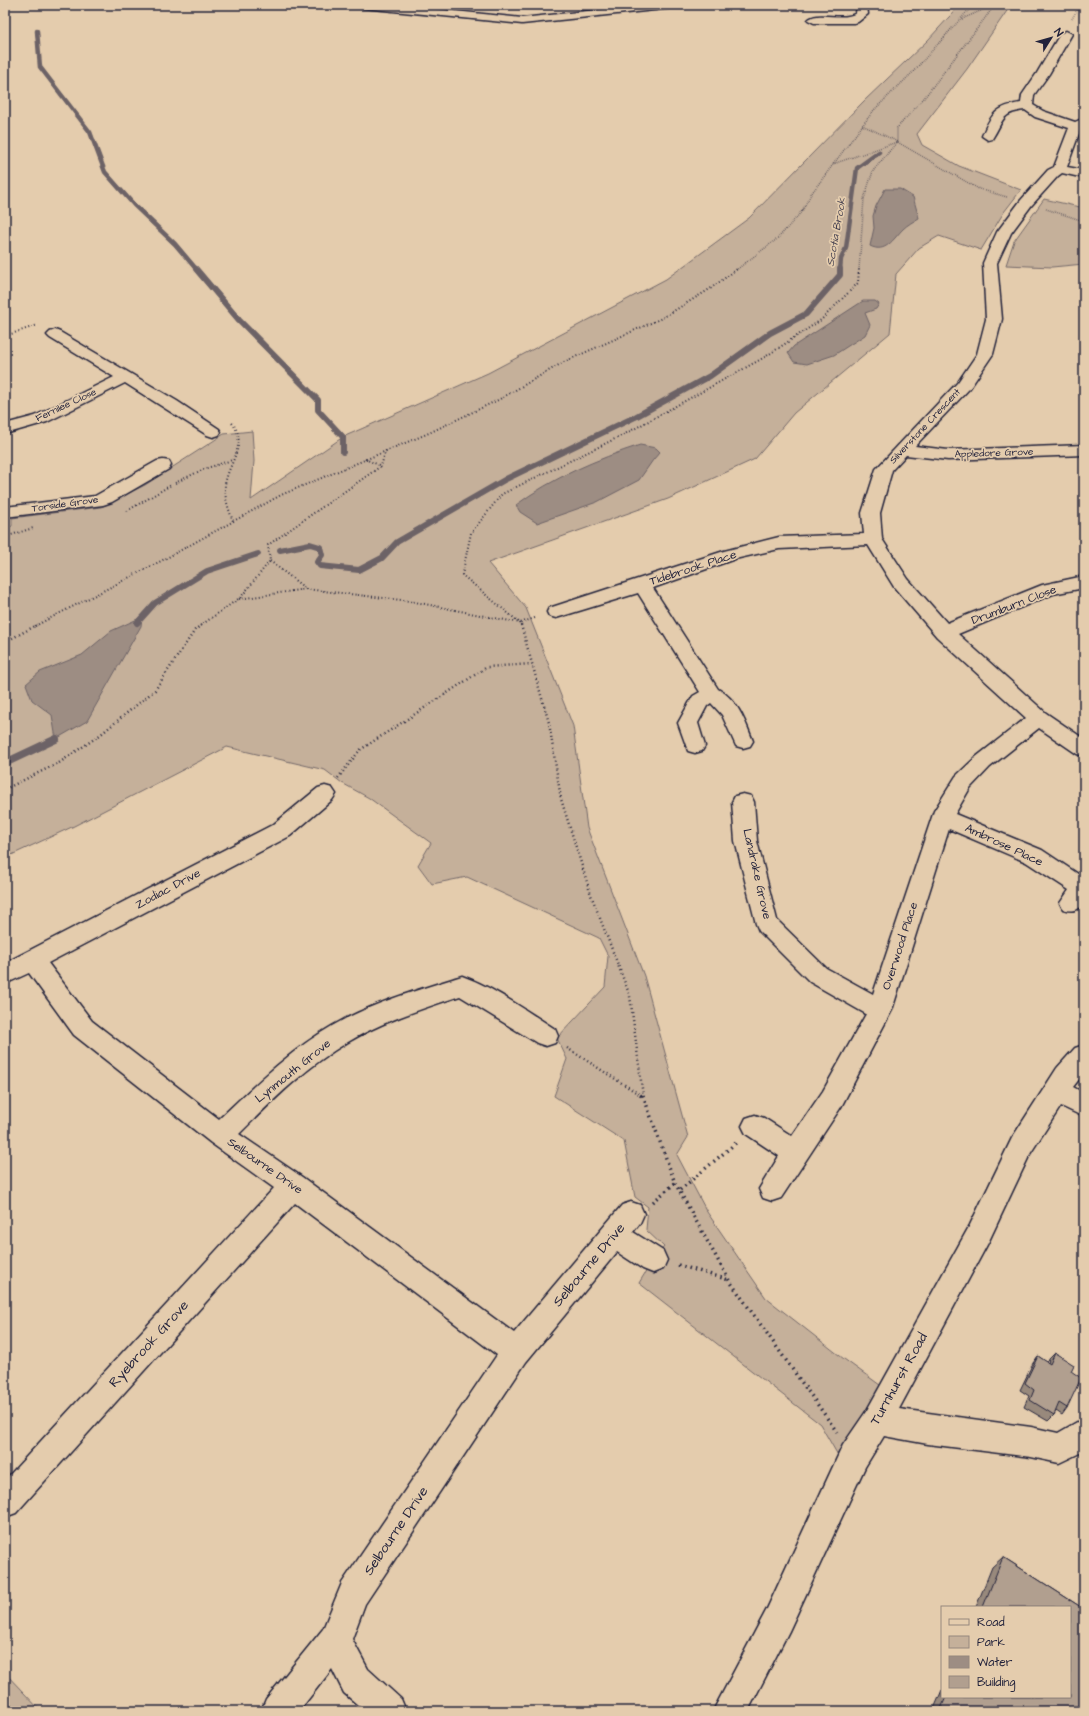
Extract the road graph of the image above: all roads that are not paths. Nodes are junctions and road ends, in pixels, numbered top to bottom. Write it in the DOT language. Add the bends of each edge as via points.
graph roads {
  1 [pos="363,5"];
  2 [pos="674,5"];
  3 [pos="862,5"];
  4 [pos="814,20"];
  5 [pos="1066,34"];
  6 [pos="1027,106"];
  7 [pos="1080,124"];
  8 [pos="988,136"];
  9 [pos="1060,168"];
  10 [pos="1084,174"];
  11 [pos="55,335"];
  12 [pos="125,377"];
  13 [pos="5,429"];
  14 [pos="213,432"];
  15 [pos="904,450"];
  16 [pos="1084,450"];
  17 [pos="163,465"];
  18 [pos="5,512"];
  19 [pos="5,522"];
  20 [pos="6,527"];
  21 [pos="872,539"];
  22 [pos="1084,582"];
  23 [pos="642,585"];
  24 [pos="556,612"];
  25 [pos="944,632"];
  26 [pos="711,694"];
  27 [pos="1039,718"];
  28 [pos="743,741"];
  29 [pos="695,746"];
  30 [pos="1084,749"];
  31 [pos="325,794"];
  32 [pos="743,802"];
  33 [pos="942,817"];
  34 [pos="1079,894"];
  35 [pos="33,960"];
  36 [pos="5,974"];
  37 [pos="880,1010"];
  38 [pos="546,1036"];
  39 [pos="1084,1056"];
  40 [pos="1056,1091"];
  41 [pos="1084,1106"];
  42 [pos="755,1126"];
  43 [pos="220,1135"];
  44 [pos="796,1153"];
  45 [pos="293,1186"];
  46 [pos="772,1189"];
  47 [pos="631,1214"];
  48 [pos="614,1235"];
  49 [pos="653,1260"];
  50 [pos="516,1352"];
  51 [pos="877,1420"];
  52 [pos="1084,1433"];
  53 [pos="5,1502"];
  54 [pos="336,1640"];
  55 [pos="278,1711"];
  56 [pos="388,1711"];
  57 [pos="730,1711"];
  1 -- 2 [label="street" via="522,21"];
  3 -- 4 [label="street" via="862,14 854,20"];
  5 -- 6 [label="street" via="1028,95"];
  6 -- 7 [label="street" via="1039,114"];
  6 -- 8 [label="street" via="1012,108 996,116"];
  7 -- 9 [label="street, Silverstone Crescent"];
  9 -- 10 [label="street"];
  9 -- 15 [label="street, Silverstone Crescent" via="1026,203 1004,232 990,263 994,319 985,354 964,385"];
  11 -- 12 [label="street"];
  12 -- 13 [label="street, Fernilee Close" via="41,418"];
  12 -- 14 [label="street"];
  15 -- 16 [label="street, Appledore Grove" via="948,455"];
  15 -- 21 [label="street, Silverstone Crescent" via="884,469 870,513"];
  17 -- 18 [label="street, Torside Grove" via="106,498 96,501"];
  19 -- 20 [label="street"];
  21 -- 23 [label="street, Tidebrook Place" via="779,542 730,555"];
  21 -- 25 [label="street, Silverstone Crescent" via="901,583"];
  22 -- 25 [label="street, Drumburn Close" via="1049,589"];
  23 -- 24 [label="street"];
  23 -- 26 [label="street, Tidebrook Place"];
  25 -- 27 [label="street, Silverstone Crescent"];
  26 -- 28 [label="street, Tidebrook Place" via="719,697 730,712"];
  26 -- 29 [label="street" via="700,701 688,723"];
  27 -- 30 [label="street, Silverstone Crescent"];
  27 -- 33 [label="street, Overwood Place" via="983,762 963,782"];
  31 -- 35 [label="street, Zodiac Drive" via="282,830"];
  32 -- 37 [label="street, Landrake Grove" via="746,841 767,924 818,976"];
  33 -- 34 [label="street, Ambrose Place" via="1034,856"];
  33 -- 37 [label="street, Overwood Place"];
  35 -- 36 [label="street, Zodiac Drive"];
  35 -- 43 [label="street, Selbourne Drive" via="83,1028"];
  37 -- 44 [label="street, Overwood Place" via="832,1099"];
  38 -- 43 [label="street, Lynmouth Grove" via="462,986 409,1002 365,1021 324,1044 269,1087"];
  39 -- 40 [label="street, Turnhurst Road"];
  40 -- 41 [label="street"];
  40 -- 51 [label="street, Turnhurst Road" via="1021,1146 979,1234"];
  42 -- 44 [label="street"];
  43 -- 45 [label="street, Selbourne Drive"];
  44 -- 46 [label="street, Overwood Place"];
  45 -- 50 [label="street, Selbourne Drive"];
  45 -- 53 [label="street, Ryebrook Grove"];
  47 -- 48 [label="street, Selbourne Drive"];
  48 -- 49 [label="street"];
  48 -- 50 [label="street, Selbourne Drive"];
  50 -- 54 [label="street, Selbourne Drive" via="353,1594"];
  51 -- 52 [label="street" via="1059,1448"];
  51 -- 57 [label="street, Turnhurst Road" via="854,1456 778,1620"];
  54 -- 55 [label="street, Selbourne Drive"];
  54 -- 56 [label="street" via="356,1681"];
}
